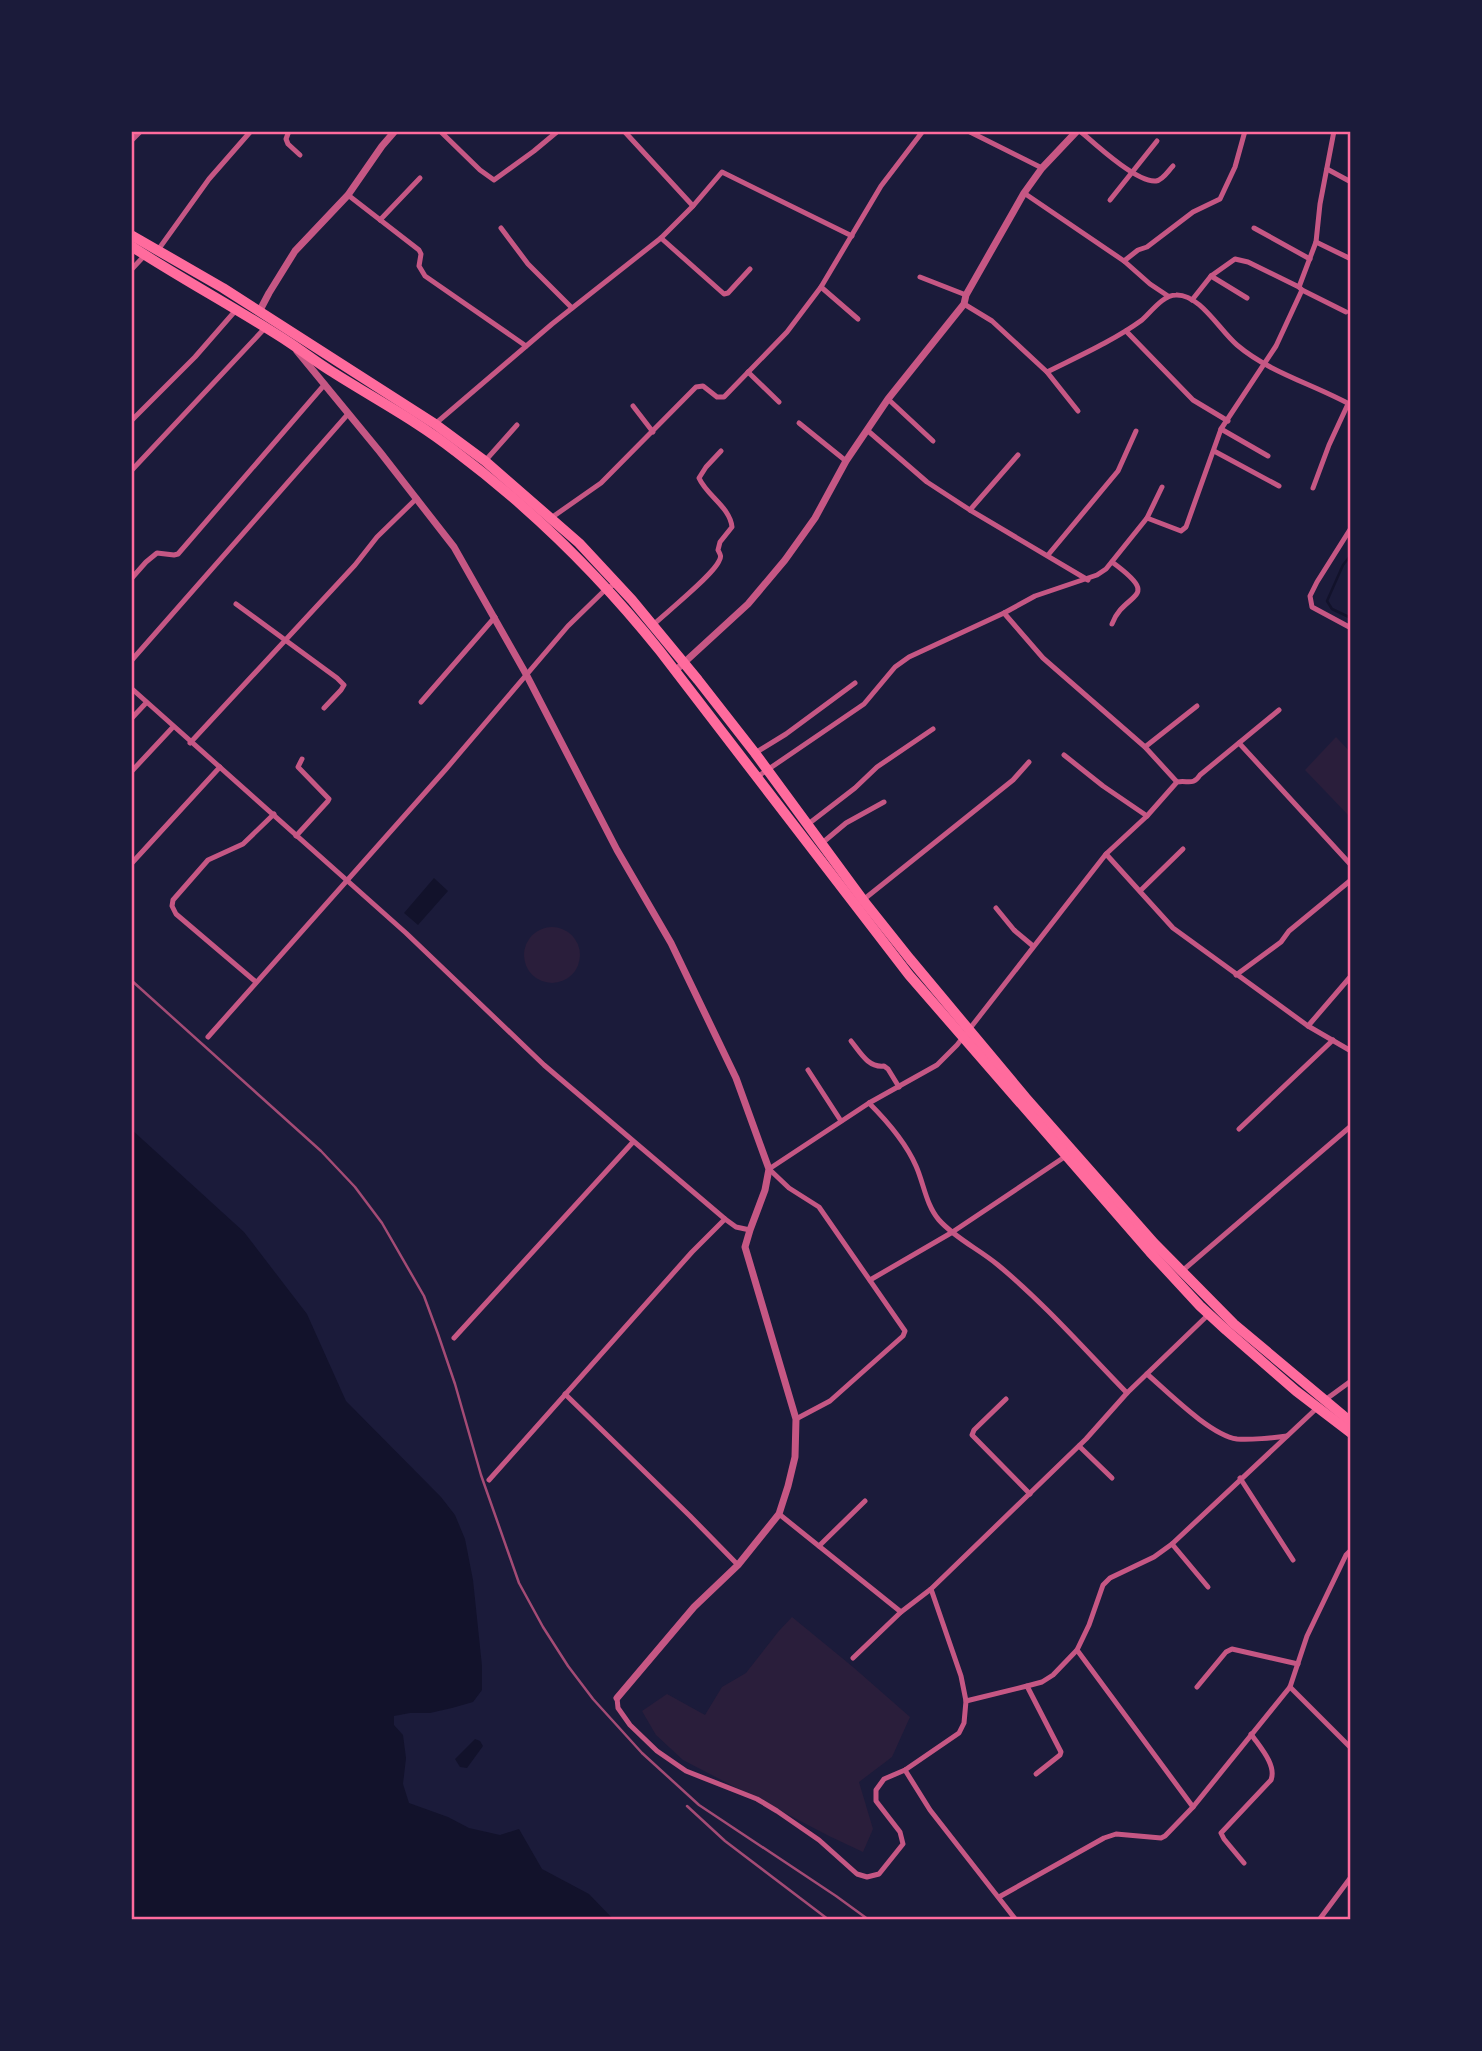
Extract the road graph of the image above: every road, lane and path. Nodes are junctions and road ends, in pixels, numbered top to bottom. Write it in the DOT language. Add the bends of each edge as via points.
graph roads {
  1 [pos="141,131"];
  2 [pos="251,131"];
  3 [pos="289,131"];
  4 [pos="395,131"];
  5 [pos="440,131"];
  6 [pos="558,131"];
  7 [pos="624,131"];
  8 [pos="923,131"];
  9 [pos="968,131"];
  10 [pos="1079,131"];
  11 [pos="1245,131"];
  12 [pos="1334,131"];
  13 [pos="131,141"];
  14 [pos="1157,141"];
  15 [pos="300,155"];
  16 [pos="1172,166"];
  17 [pos="1042,168"];
  18 [pos="1327,169"];
  19 [pos="1131,173"];
  20 [pos="420,178"];
  21 [pos="1351,182"];
  22 [pos="1024,193"];
  23 [pos="348,195"];
  24 [pos="1110,200"];
  25 [pos="693,206"];
  26 [pos="380,220"];
  27 [pos="501,228"];
  28 [pos="1254,228"];
  29 [pos="131,235"];
  30 [pos="852,236"];
  31 [pos="662,238"];
  32 [pos="1316,242"];
  33 [pos="131,246"];
  34 [pos="157,251"];
  35 [pos="145,255"];
  36 [pos="1310,259"];
  37 [pos="1351,259"];
  38 [pos="1124,261"];
  39 [pos="750,269"];
  40 [pos="131,270"];
  41 [pos="1211,276"];
  42 [pos="920,277"];
  43 [pos="821,287"];
  44 [pos="1301,288"];
  45 [pos="967,295"];
  46 [pos="1168,296"];
  47 [pos="1247,298"];
  48 [pos="1192,300"];
  49 [pos="964,304"];
  50 [pos="572,308"];
  51 [pos="236,310"];
  52 [pos="259,312"];
  53 [pos="1346,312"];
  54 [pos="858,318"];
  55 [pos="264,328"];
  56 [pos="1126,331"];
  57 [pos="290,343"];
  58 [pos="526,346"];
  59 [pos="340,361"];
  60 [pos="1264,364"];
  61 [pos="748,372"];
  62 [pos="1047,372"];
  63 [pos="333,373"];
  64 [pos="325,384"];
  65 [pos="888,399"];
  66 [pos="779,402"];
  67 [pos="1349,405"];
  68 [pos="633,406"];
  69 [pos="1079,411"];
  70 [pos="348,414"];
  71 [pos="131,421"];
  72 [pos="1228,421"];
  73 [pos="799,423"];
  74 [pos="435,424"];
  75 [pos="517,425"];
  76 [pos="1221,429"];
  77 [pos="867,430"];
  78 [pos="1136,431"];
  79 [pos="653,432"];
  80 [pos="933,441"];
  81 [pos="721,451"];
  82 [pos="1214,451"];
  83 [pos="1018,455"];
  84 [pos="1268,456"];
  85 [pos="485,461"];
  86 [pos="846,461"];
  87 [pos="131,471"];
  88 [pos="1279,486"];
  89 [pos="1162,487"];
  90 [pos="1314,488"];
  91 [pos="417,498"];
  92 [pos="970,510"];
  93 [pos="551,517"];
  94 [pos="1147,518"];
  95 [pos="1351,528"];
  96 [pos="1048,555"];
  97 [pos="1112,562"];
  98 [pos="131,579"];
  99 [pos="1088,580"];
  100 [pos="612,586"];
  101 [pos="236,604"];
  102 [pos="1004,613"];
  103 [pos="495,617"];
  104 [pos="1112,624"];
  105 [pos="653,625"];
  106 [pos="1351,628"];
  107 [pos="283,641"];
  108 [pos="131,661"];
  109 [pos="684,663"];
  110 [pos="675,671"];
  111 [pos="526,674"];
  112 [pos="855,683"];
  113 [pos="131,688"];
  114 [pos="421,702"];
  115 [pos="146,703"];
  116 [pos="1197,706"];
  117 [pos="324,708"];
  118 [pos="1279,710"];
  119 [pos="131,719"];
  120 [pos="173,727"];
  121 [pos="933,729"];
  122 [pos="190,743"];
  123 [pos="1239,743"];
  124 [pos="1145,747"];
  125 [pos="755,753"];
  126 [pos="1064,755"];
  127 [pos="302,759"];
  128 [pos="1029,762"];
  129 [pos="220,767"];
  130 [pos="766,770"];
  131 [pos="131,772"];
  132 [pos="757,777"];
  133 [pos="1177,782"];
  134 [pos="884,802"];
  135 [pos="274,814"];
  136 [pos="1147,816"];
  137 [pos="807,825"];
  138 [pos="296,836"];
  139 [pos="821,844"];
  140 [pos="1182,849"];
  141 [pos="1106,854"];
  142 [pos="131,864"];
  143 [pos="1351,865"];
  144 [pos="1351,880"];
  145 [pos="346,881"];
  146 [pos="1140,891"];
  147 [pos="863,900"];
  148 [pos="996,908"];
  149 [pos="1033,946"];
  150 [pos="1236,975"];
  151 [pos="1351,976"];
  152 [pos="256,982"];
  153 [pos="1308,1026"];
  154 [pos="967,1032"];
  155 [pos="208,1037"];
  156 [pos="1333,1040"];
  157 [pos="851,1041"];
  158 [pos="1351,1051"];
  159 [pos="808,1070"];
  160 [pos="899,1087"];
  161 [pos="869,1103"];
  162 [pos="841,1121"];
  163 [pos="1351,1126"];
  164 [pos="1239,1129"];
  165 [pos="633,1142"];
  166 [pos="1063,1158"];
  167 [pos="769,1170"];
  168 [pos="725,1219"];
  169 [pos="750,1230"];
  170 [pos="951,1233"];
  171 [pos="1181,1272"];
  172 [pos="870,1280"];
  173 [pos="1213,1311"];
  174 [pos="454,1338"];
  175 [pos="1147,1374"];
  176 [pos="1351,1381"];
  177 [pos="1127,1393"];
  178 [pos="565,1394"];
  179 [pos="1006,1399"];
  180 [pos="1321,1404"];
  181 [pos="796,1419"];
  182 [pos="1351,1422"];
  183 [pos="1351,1433"];
  184 [pos="1287,1436"];
  185 [pos="1079,1446"];
  186 [pos="1112,1478"];
  187 [pos="1240,1478"];
  188 [pos="489,1480"];
  189 [pos="1030,1493"];
  190 [pos="865,1501"];
  191 [pos="779,1514"];
  192 [pos="1172,1544"];
  193 [pos="819,1546"];
  194 [pos="1349,1554"];
  195 [pos="1293,1560"];
  196 [pos="738,1565"];
  197 [pos="1208,1587"];
  198 [pos="931,1589"];
  199 [pos="901,1612"];
  200 [pos="1077,1650"];
  201 [pos="853,1658"];
  202 [pos="1298,1664"];
  203 [pos="1027,1686"];
  204 [pos="1198,1686"];
  205 [pos="1290,1687"];
  206 [pos="617,1698"];
  207 [pos="966,1701"];
  208 [pos="1251,1734"];
  209 [pos="1351,1748"];
  210 [pos="905,1770"];
  211 [pos="1036,1774"];
  212 [pos="1193,1807"];
  213 [pos="1244,1863"];
  214 [pos="1351,1877"];
  215 [pos="999,1897"];
  216 [pos="1016,1920"];
  217 [pos="1319,1920"];
  1 -- 13 [label="street"];
  2 -- 34 [label="street"];
  3 -- 15 [label="street" via="288,144"];
  4 -- 23 [label="street"];
  5 -- 6 [label="street" via="494,180"];
  7 -- 25 [label="street"];
  8 -- 30 [label="street" via="881,186"];
  9 -- 17 [label="street"];
  10 -- 17 [label="street"];
  10 -- 19 [label="street"];
  11 -- 38 [label="street" via="1220,199"];
  12 -- 18 [label="street"];
  14 -- 19 [label="street"];
  16 -- 19 [label="street" via="1160,180"];
  17 -- 22 [label="street"];
  18 -- 21 [label="street"];
  18 -- 32 [label="street"];
  19 -- 24 [label="street"];
  20 -- 26 [label="street"];
  22 -- 38 [label="street"];
  22 -- 45 [label="street"];
  23 -- 26 [label="street"];
  23 -- 52 [label="street" via="295,251"];
  25 -- 30 [label="street" via="722,172"];
  25 -- 31 [label="street"];
  26 -- 58 [label="street" via="419,250 419,266 425,276"];
  27 -- 50 [label="street" via="528,264"];
  28 -- 36 [label="street"];
  29 -- 34 [label="highway"];
  30 -- 43 [label="street"];
  31 -- 39 [label="street" via="724,294"];
  31 -- 50 [label="street"];
  32 -- 36 [label="street"];
  32 -- 37 [label="street"];
  33 -- 35 [label="highway"];
  34 -- 52 [label="highway"];
  35 -- 40 [label="street"];
  35 -- 51 [label="highway"];
  36 -- 44 [label="street"];
  38 -- 46 [label="street"];
  41 -- 44 [label="street" via="1235,259"];
  41 -- 47 [label="street"];
  41 -- 48 [label="street"];
  42 -- 45 [label="street"];
  43 -- 54 [label="street"];
  43 -- 61 [label="street" via="787,332"];
  44 -- 53 [label="street"];
  44 -- 60 [label="street"];
  45 -- 49 [label="street"];
  46 -- 48 [label="street"];
  46 -- 56 [label="street"];
  48 -- 60 [label="street" via="1235,344"];
  49 -- 62 [label="street" via="992,321"];
  49 -- 65 [label="street"];
  50 -- 58 [label="street"];
  51 -- 55 [label="highway"];
  51 -- 71 [label="street"];
  52 -- 59 [label="highway"];
  55 -- 57 [label="highway"];
  55 -- 87 [label="street"];
  56 -- 62 [label="street"];
  56 -- 72 [label="street" via="1193,400"];
  57 -- 63 [label="highway"];
  57 -- 64 [label="street"];
  58 -- 74 [label="street"];
  59 -- 63 [label="street"];
  59 -- 74 [label="highway"];
  60 -- 67 [label="street"];
  60 -- 72 [label="street"];
  61 -- 66 [label="street"];
  61 -- 79 [label="street" via="724,397 696,387"];
  62 -- 69 [label="street"];
  63 -- 64 [label="street"];
  63 -- 100 [label="highway" via="455,450"];
  64 -- 70 [label="street"];
  64 -- 98 [label="street" via="178,554 157,553"];
  65 -- 77 [label="street"];
  65 -- 80 [label="street"];
  67 -- 90 [label="street"];
  68 -- 79 [label="street"];
  70 -- 91 [label="street"];
  70 -- 108 [label="street"];
  72 -- 76 [label="street"];
  73 -- 86 [label="street"];
  74 -- 85 [label="highway"];
  75 -- 85 [label="street"];
  76 -- 82 [label="street"];
  76 -- 84 [label="street"];
  77 -- 86 [label="street"];
  77 -- 92 [label="street" via="927,482"];
  78 -- 96 [label="street" via="1118,471"];
  79 -- 93 [label="street" via="601,483"];
  81 -- 105 [label="street" via="699,478 731,517 732,527 720,542 719,561"];
  82 -- 88 [label="street"];
  82 -- 94 [label="street" via="1186,527 1181,531"];
  83 -- 92 [label="street"];
  85 -- 93 [label="highway"];
  86 -- 109 [label="street" via="815,518 785,560 748,604"];
  89 -- 94 [label="street"];
  91 -- 103 [label="street" via="454,547"];
  91 -- 107 [label="street"];
  92 -- 96 [label="street"];
  93 -- 100 [label="highway" via="579,543"];
  94 -- 97 [label="street"];
  95 -- 106 [label="street" via="1310,596 1312,607"];
  96 -- 99 [label="street"];
  97 -- 99 [label="street"];
  97 -- 104 [label="street" via="1127,573 1139,593"];
  99 -- 102 [label="street" via="1035,596"];
  100 -- 105 [label="highway"];
  100 -- 110 [label="highway"];
  100 -- 111 [label="street" via="568,626"];
  101 -- 107 [label="street"];
  102 -- 124 [label="street" via="1043,658"];
  102 -- 130 [label="street" via="909,657 864,704"];
  103 -- 111 [label="street"];
  103 -- 114 [label="street"];
  105 -- 109 [label="highway"];
  107 -- 117 [label="street" via="344,685"];
  107 -- 122 [label="street"];
  109 -- 110 [label="street"];
  109 -- 125 [label="highway"];
  110 -- 132 [label="highway"];
  111 -- 145 [label="street"];
  111 -- 167 [label="street" via="671,943 736,1078"];
  112 -- 125 [label="street"];
  113 -- 115 [label="street"];
  115 -- 119 [label="street"];
  115 -- 120 [label="street"];
  116 -- 124 [label="street"];
  118 -- 123 [label="street"];
  120 -- 122 [label="street"];
  120 -- 131 [label="street"];
  121 -- 137 [label="street" via="877,767"];
  122 -- 129 [label="street"];
  123 -- 133 [label="street" via="1197,781"];
  123 -- 143 [label="street"];
  124 -- 133 [label="street"];
  125 -- 130 [label="highway"];
  126 -- 136 [label="street"];
  127 -- 138 [label="street" via="298,767 329,799"];
  128 -- 147 [label="street" via="1013,780"];
  129 -- 135 [label="street"];
  129 -- 142 [label="street"];
  130 -- 132 [label="street"];
  130 -- 137 [label="highway"];
  132 -- 154 [label="highway" via="909,975"];
  133 -- 136 [label="street"];
  134 -- 139 [label="street" via="846,823"];
  135 -- 138 [label="street"];
  135 -- 152 [label="street" via="243,844 208,860 172,906"];
  136 -- 141 [label="street"];
  137 -- 139 [label="highway"];
  138 -- 145 [label="street"];
  139 -- 147 [label="highway"];
  140 -- 146 [label="street"];
  141 -- 146 [label="street"];
  141 -- 149 [label="street"];
  144 -- 150 [label="street"];
  145 -- 152 [label="street"];
  145 -- 165 [label="street"];
  146 -- 150 [label="street" via="1174,928"];
  147 -- 154 [label="highway"];
  148 -- 149 [label="street"];
  149 -- 154 [label="street"];
  150 -- 153 [label="street"];
  151 -- 153 [label="street"];
  152 -- 155 [label="street"];
  153 -- 156 [label="street"];
  154 -- 160 [label="street" via="937,1065"];
  154 -- 171 [label="highway"];
  154 -- 173 [label="highway" via="1150,1252"];
  156 -- 158 [label="street"];
  156 -- 164 [label="street"];
  157 -- 160 [label="street" via="870,1064 888,1069"];
  159 -- 162 [label="street"];
  160 -- 161 [label="street"];
  161 -- 162 [label="street"];
  161 -- 170 [label="street" via="907,1149 930,1206"];
  162 -- 167 [label="street"];
  163 -- 171 [label="street"];
  165 -- 168 [label="street"];
  165 -- 174 [label="street"];
  166 -- 170 [label="street"];
  167 -- 169 [label="street"];
  167 -- 172 [label="street" via="819,1208"];
  168 -- 169 [label="street"];
  168 -- 178 [label="street"];
  169 -- 181 [label="street" via="747,1253"];
  170 -- 172 [label="street"];
  170 -- 177 [label="street" via="1026,1290"];
  171 -- 173 [label="highway"];
  172 -- 181 [label="street" via="904,1336 830,1401"];
  173 -- 175 [label="street"];
  173 -- 180 [label="highway" via="1278,1376"];
  175 -- 177 [label="street"];
  175 -- 184 [label="street" via="1220,1433 1236,1439"];
  176 -- 180 [label="street"];
  177 -- 185 [label="street"];
  178 -- 188 [label="street"];
  178 -- 196 [label="street"];
  179 -- 189 [label="street" via="972,1435"];
  180 -- 182 [label="highway"];
  180 -- 183 [label="highway"];
  180 -- 184 [label="street"];
  181 -- 191 [label="street" via="794,1457"];
  184 -- 187 [label="street"];
  185 -- 186 [label="street"];
  185 -- 189 [label="street"];
  187 -- 192 [label="street"];
  187 -- 195 [label="street"];
  189 -- 198 [label="street"];
  190 -- 193 [label="street"];
  191 -- 193 [label="street"];
  191 -- 196 [label="street"];
  192 -- 197 [label="street"];
  192 -- 200 [label="street" via="1103,1585"];
  193 -- 199 [label="street"];
  194 -- 202 [label="street" via="1307,1636"];
  196 -- 206 [label="street" via="694,1607"];
  198 -- 199 [label="street"];
  198 -- 207 [label="street"];
  199 -- 201 [label="street"];
  200 -- 203 [label="street" via="1053,1675"];
  200 -- 212 [label="street"];
  202 -- 204 [label="street" via="1232,1649"];
  202 -- 205 [label="street"];
  203 -- 207 [label="street"];
  203 -- 211 [label="street" via="1061,1752"];
  205 -- 208 [label="street"];
  205 -- 209 [label="street"];
  206 -- 210 [label="street" via="630,1725 657,1751 686,1771 777,1811 867,1877 879,1874 903,1844 900,1832 876,1801 876,1790 884,1779"];
  207 -- 210 [label="street" via="959,1733"];
  208 -- 212 [label="street"];
  208 -- 213 [label="street" via="1273,1774 1222,1833"];
  210 -- 215 [label="street" via="930,1810"];
  212 -- 215 [label="street" via="1166,1836 1104,1838"];
  214 -- 217 [label="street"];
  215 -- 216 [label="street"];
}
